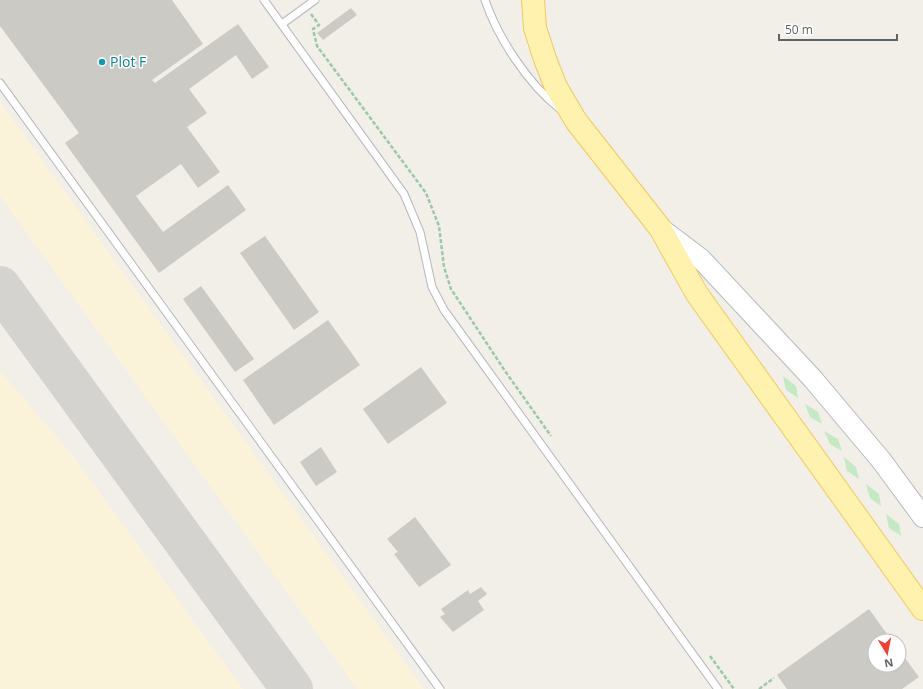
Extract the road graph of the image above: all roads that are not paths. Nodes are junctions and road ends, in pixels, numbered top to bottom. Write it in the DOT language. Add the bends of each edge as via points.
graph roads {
  1 [pos="264,0"];
  2 [pos="315,0"];
  3 [pos="486,0"];
  4 [pos="533,0"];
  5 [pos="282,24"];
  6 [pos="0,83"];
  7 [pos="576,121"];
  8 [pos="660,228"];
  9 [pos="923,517"];
  10 [pos="923,610"];
  11 [pos="440,689"];
  12 [pos="718,689"];
  1 -- 5 [label="lane"];
  2 -- 5 [label="lane"];
  3 -- 7 [label="lane" via="491,16 518,64 549,101"];
  4 -- 7 [label="main road" via="535,28 545,60 556,87"];
  5 -- 12 [label="lane" via="404,194 420,232 432,287 444,310"];
  6 -- 11 [label="lane"];
  7 -- 8 [label="main road"];
  8 -- 9 [label="main road" via="701,259 812,378 881,460"];
  8 -- 10 [label="main road" via="697,294"];
}
